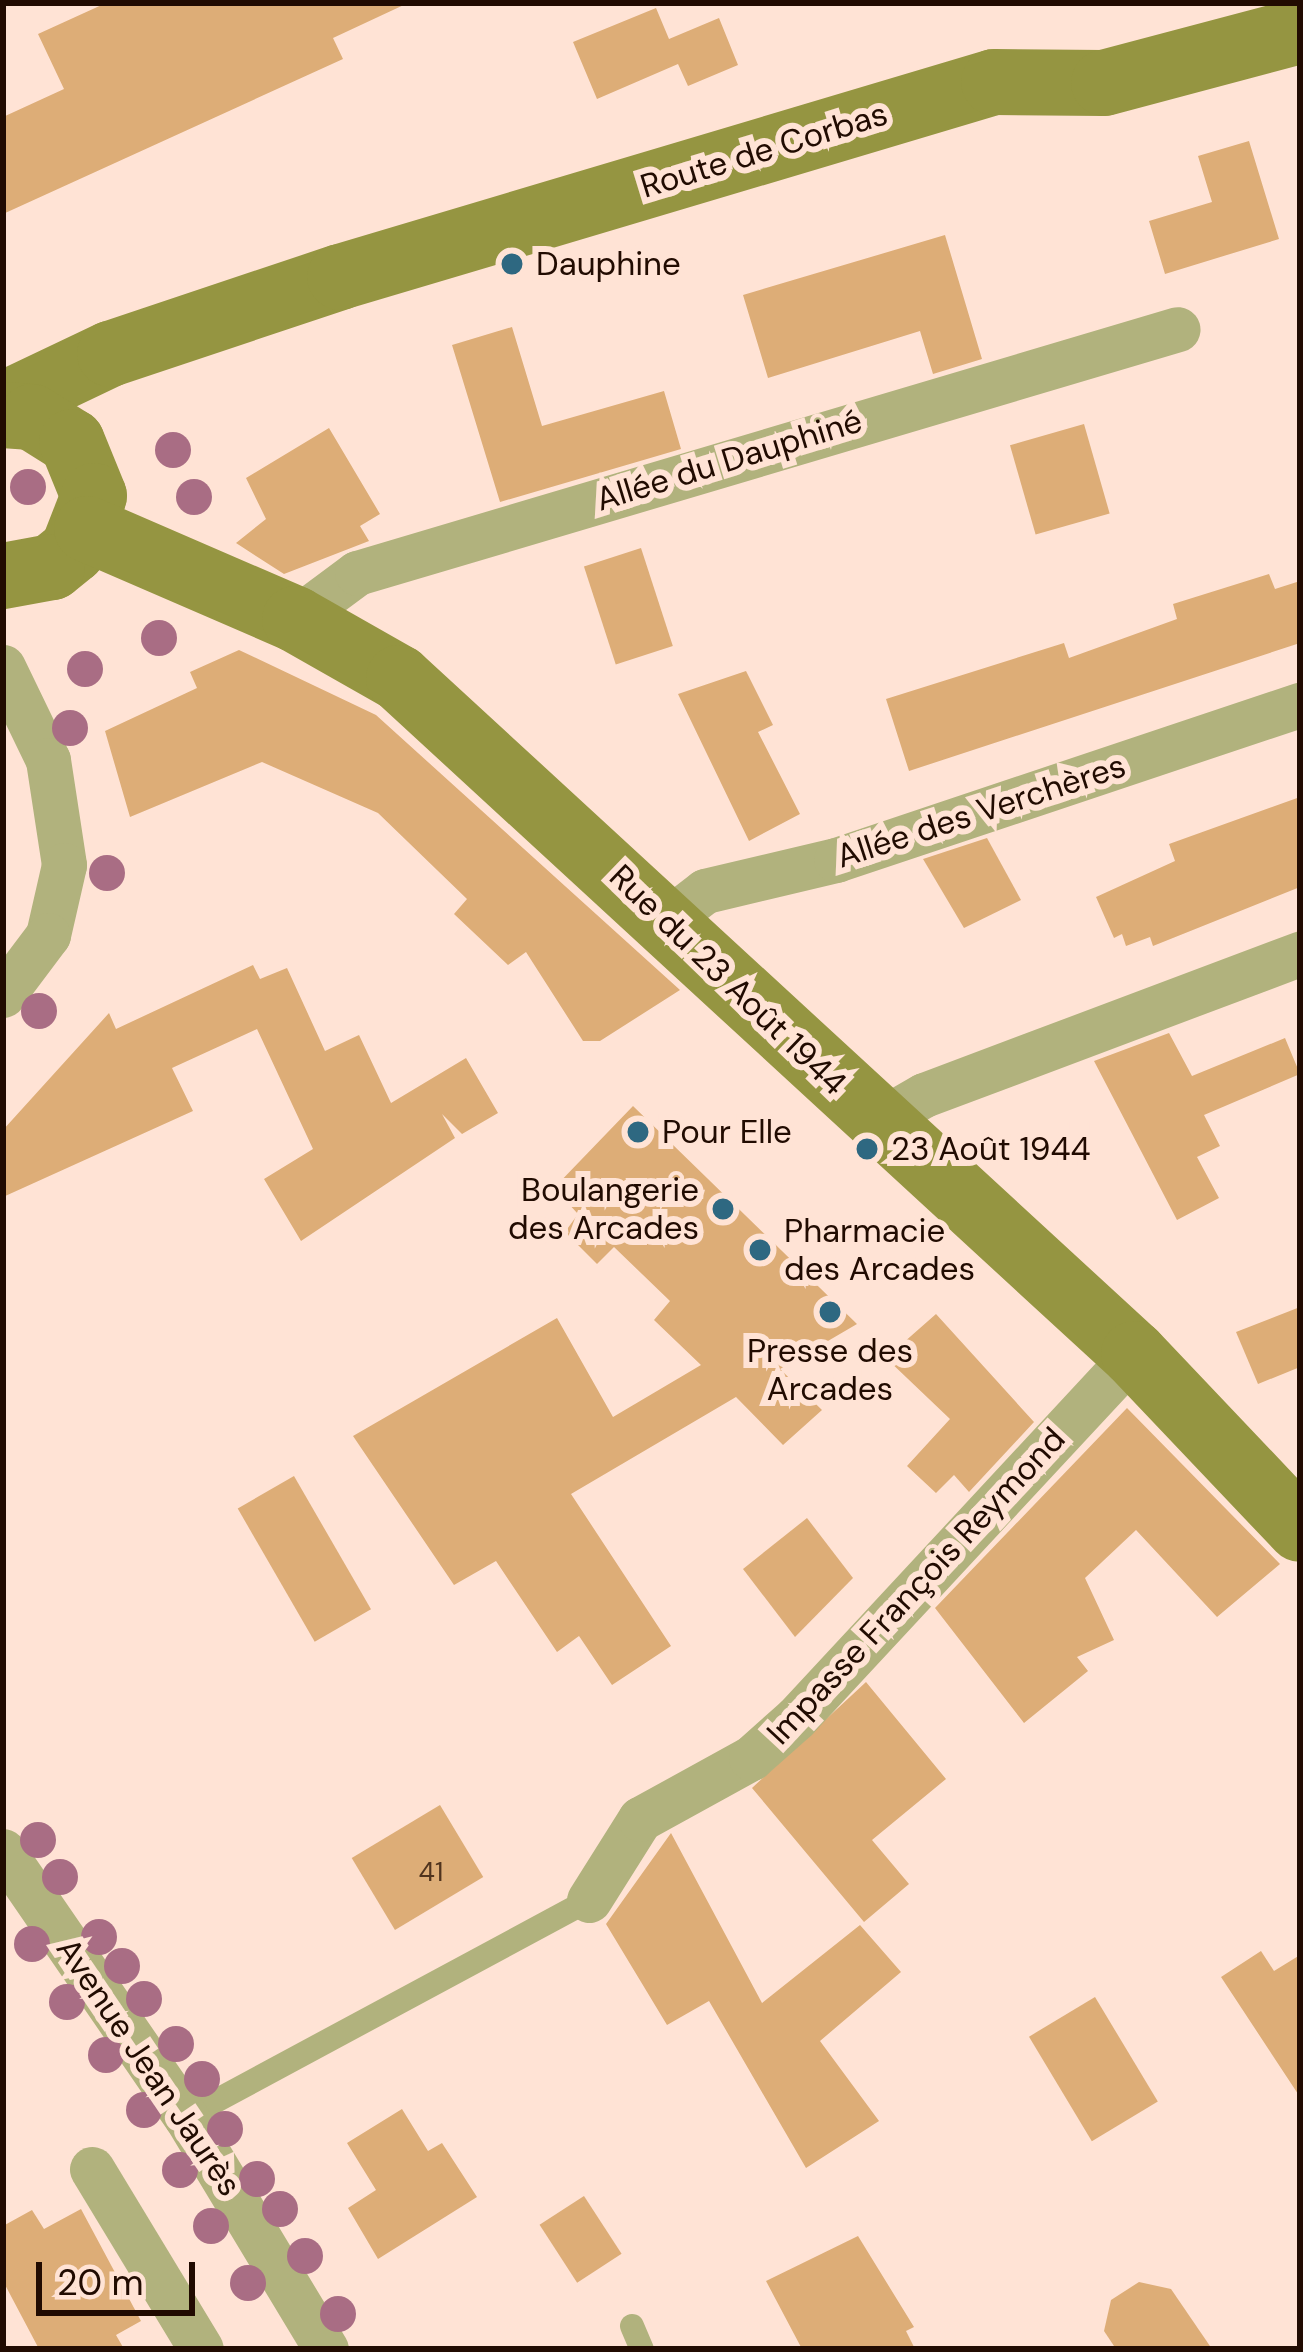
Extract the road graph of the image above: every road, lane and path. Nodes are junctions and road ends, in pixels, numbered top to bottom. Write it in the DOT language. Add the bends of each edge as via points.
graph roads {
  1 [pos="1300,32"];
  2 [pos="237,319"];
  3 [pos="1178,329"];
  4 [pos="3,405"];
  5 [pos="3,415"];
  6 [pos="85,460"];
  7 [pos="87,530"];
  8 [pos="3,576"];
  9 [pos="296,619"];
  10 [pos="3,667"];
  11 [pos="1300,705"];
  12 [pos="666,921"];
  13 [pos="1300,954"];
  14 [pos="3,995"];
  15 [pos="877,1122"];
  16 [pos="1134,1354"];
  17 [pos="1300,1529"];
  18 [pos="3,1851"];
  19 [pos="590,1900"];
  20 [pos="186,2117"];
  21 [pos="92,2169"];
  22 [pos="201,2349"];
  23 [pos="326,2349"];
  1 -- 2 [label="main road, Route de Corbas" via="1104,83 994,82 340,278"];
  2 -- 4 [label="main road, Route de Corbas" via="110,355"];
  2 -- 6 [label="main road, Route de Corbas" via="131,382"];
  3 -- 9 [label="street, Allée du Dauphiné" via="357,573"];
  5 -- 6 [label="main road" via="54,427"];
  6 -- 7 [label="main road" via="94,496"];
  7 -- 8 [label="main road" via="52,567"];
  7 -- 9 [label="main road, Rue du 23 Août 1944"];
  9 -- 12 [label="main road, Rue du 23 Août 1944" via="399,678"];
  10 -- 14 [label="street" via="48,760 64,847 48,935"];
  11 -- 12 [label="street, Allée des Verchères" via="836,860 705,890"];
  12 -- 15 [label="main road, Rue du 23 Août 1944"];
  13 -- 15 [label="street" via="924,1094"];
  15 -- 16 [label="main road, Rue du 23 Août 1944"];
  16 -- 17 [label="main road, Rue du 23 Août 1944"];
  16 -- 19 [label="street, Impasse François Reymond" via="796,1718 751,1758 640,1819"];
  18 -- 20 [label="street, Avenue Jean Jaurès"];
  19 -- 20 [label="lane"];
  20 -- 23 [label="street, Avenue Jean Jaurès"];
  21 -- 22 [label="street"];
}
